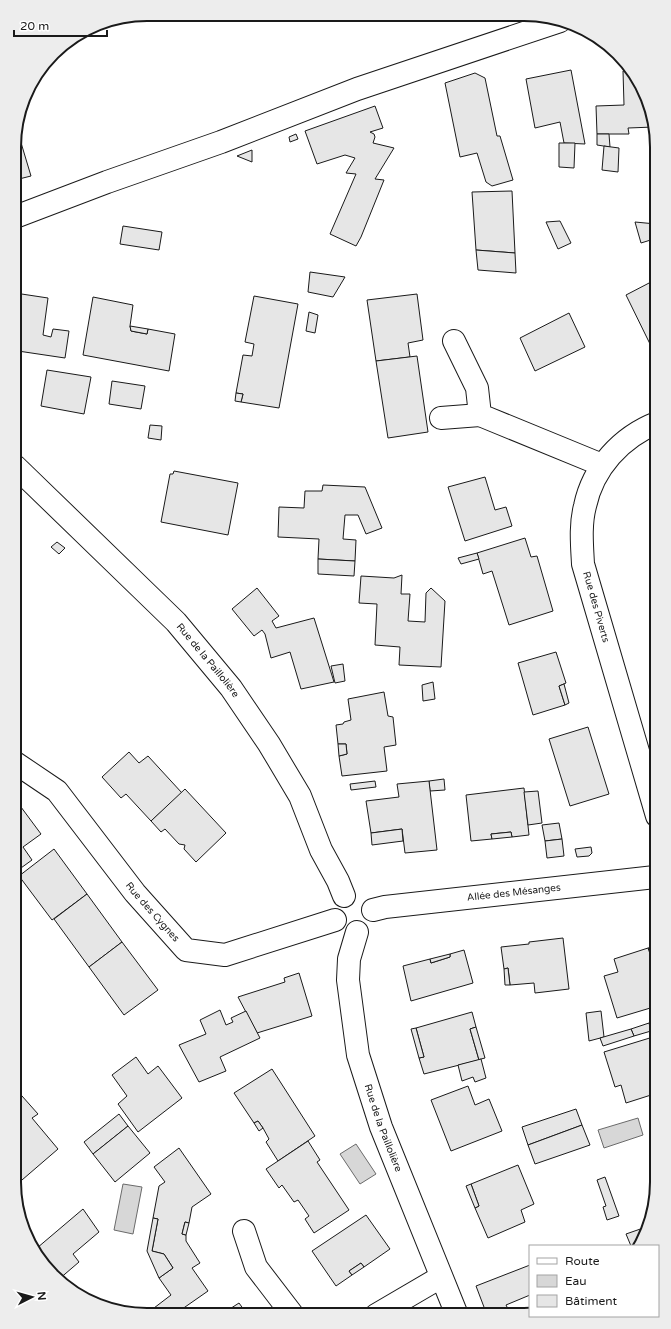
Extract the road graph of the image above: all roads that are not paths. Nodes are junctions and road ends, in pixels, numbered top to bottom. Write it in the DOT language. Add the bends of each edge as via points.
graph roads {
  1 [pos="552,24"];
  2 [pos="21,215"];
  3 [pos="454,341"];
  4 [pos="480,415"];
  5 [pos="441,418"];
  6 [pos="650,426"];
  7 [pos="602,465"];
  8 [pos="21,472"];
  9 [pos="21,767"];
  10 [pos="650,792"];
  11 [pos="650,875"];
  12 [pos="344,896"];
  13 [pos="373,910"];
  14 [pos="335,920"];
  15 [pos="357,932"];
  16 [pos="244,1231"];
  17 [pos="441,1277"];
  18 [pos="287,1308"];
  19 [pos="388,1308"];
  20 [pos="454,1308"];
  1 -- 2 [label="street" via="357,89"];
  3 -- 4 [label="street" via="477,388"];
  4 -- 5 [label="street"];
  4 -- 7 [label="street"];
  6 -- 7 [label="street, Rue des Piverts" via="623,442"];
  7 -- 10 [label="street, Rue des Piverts" via="584,506 583,564"];
  8 -- 12 [label="street, Rue de la Paillolière" via="176,622 231,688 300,796 321,850"];
  9 -- 14 [label="street, Rue des Cygnes" via="57,791 135,893 186,950 225,955"];
  11 -- 13 [label="street, Allée des Mésanges"];
  12 -- 13 [label="street" via="356,893 362,895 371,903"];
  12 -- 14 [label="street" via="335,906"];
  13 -- 15 [label="street" via="368,927"];
  14 -- 15 [label="street" via="344,930"];
  15 -- 17 [label="street, Rue de la Paillolière" via="349,959 348,980 358,1055 382,1127"];
  16 -- 18 [label="street" via="256,1267"];
  17 -- 19 [label="street"];
  17 -- 20 [label="street, Rue de la Paillolière"];
}
